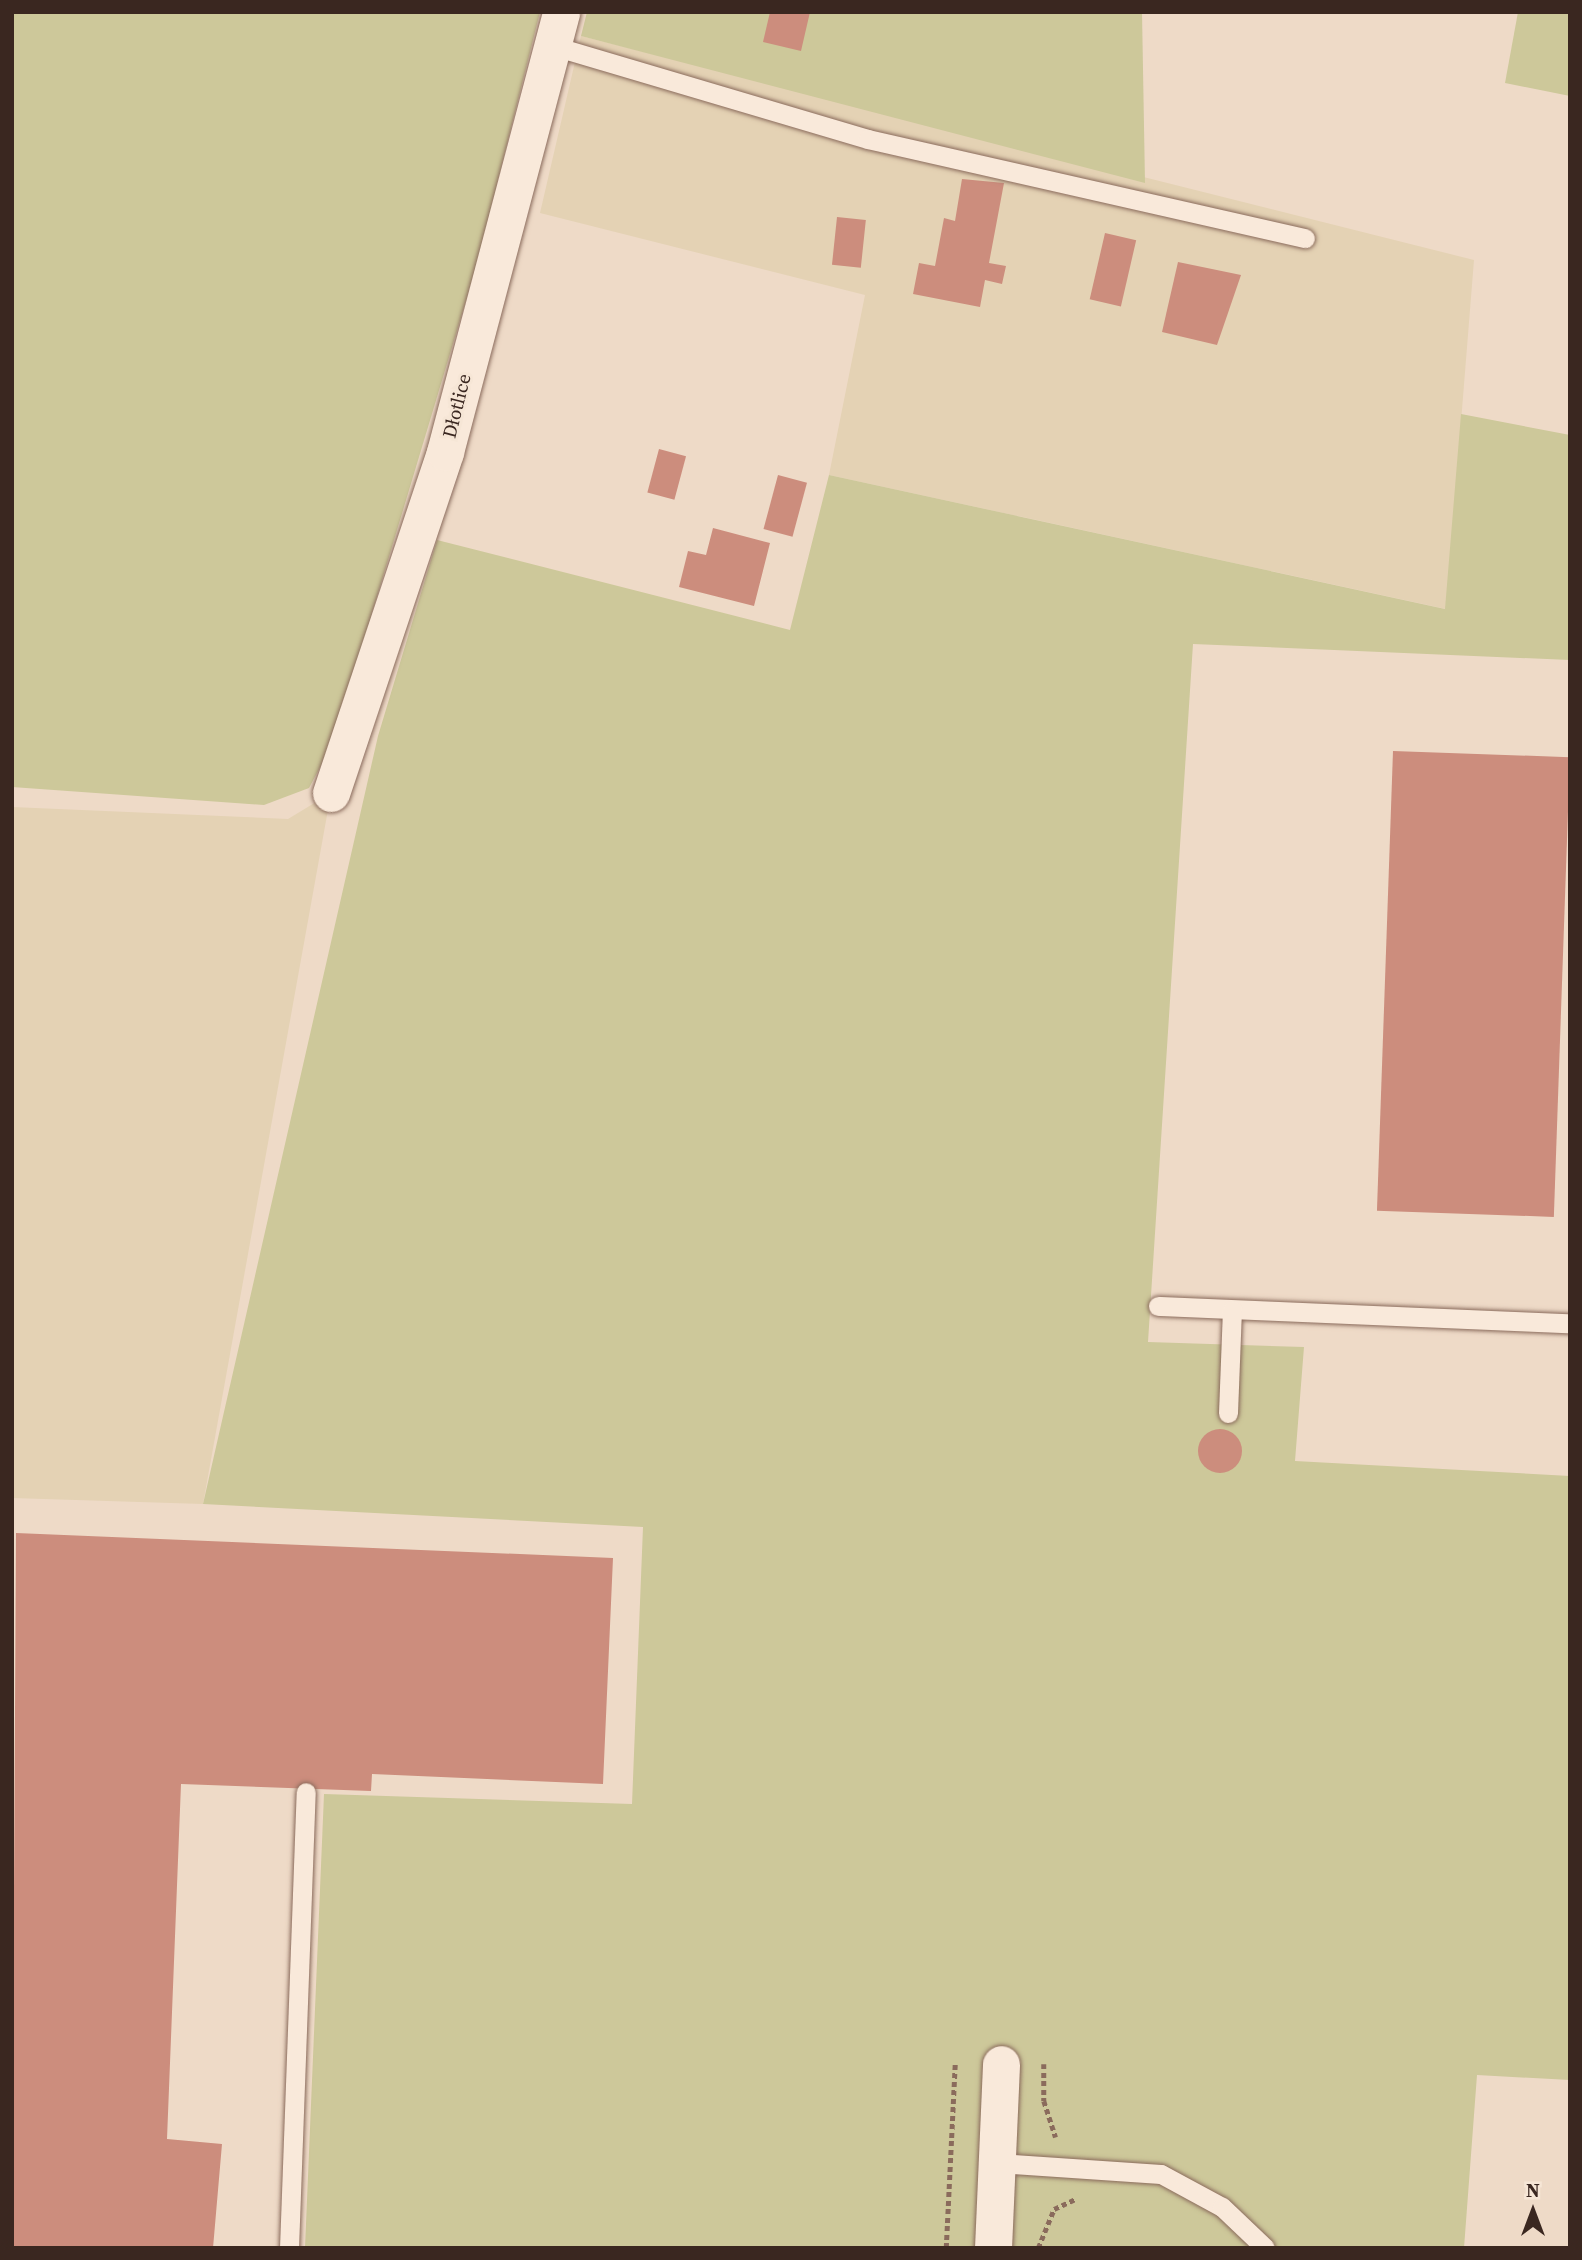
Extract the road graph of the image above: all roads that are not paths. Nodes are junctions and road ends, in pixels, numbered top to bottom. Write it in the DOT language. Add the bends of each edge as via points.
graph roads {
  1 [pos="558,29"];
  2 [pos="1305,238"];
  3 [pos="331,793"];
  4 [pos="1158,1306"];
  5 [pos="1232,1310"];
  6 [pos="1570,1323"];
  7 [pos="1228,1413"];
  8 [pos="306,1792"];
  9 [pos="1000,2064"];
  10 [pos="998,2163"];
  11 [pos="289,2248"];
  12 [pos="993,2248"];
  13 [pos="1265,2248"];
  1 -- 2 [label="lane" via="868,139"];
  1 -- 3 [label="street, Dłotlice" via="514,177 445,452"];
  4 -- 5 [label="lane"];
  5 -- 6 [label="lane"];
  5 -- 7 [label="lane"];
  8 -- 11 [label="lane"];
  9 -- 10 [label="street"];
  10 -- 12 [label="street"];
  10 -- 13 [label="lane" via="1161,2174 1223,2207"];
}
